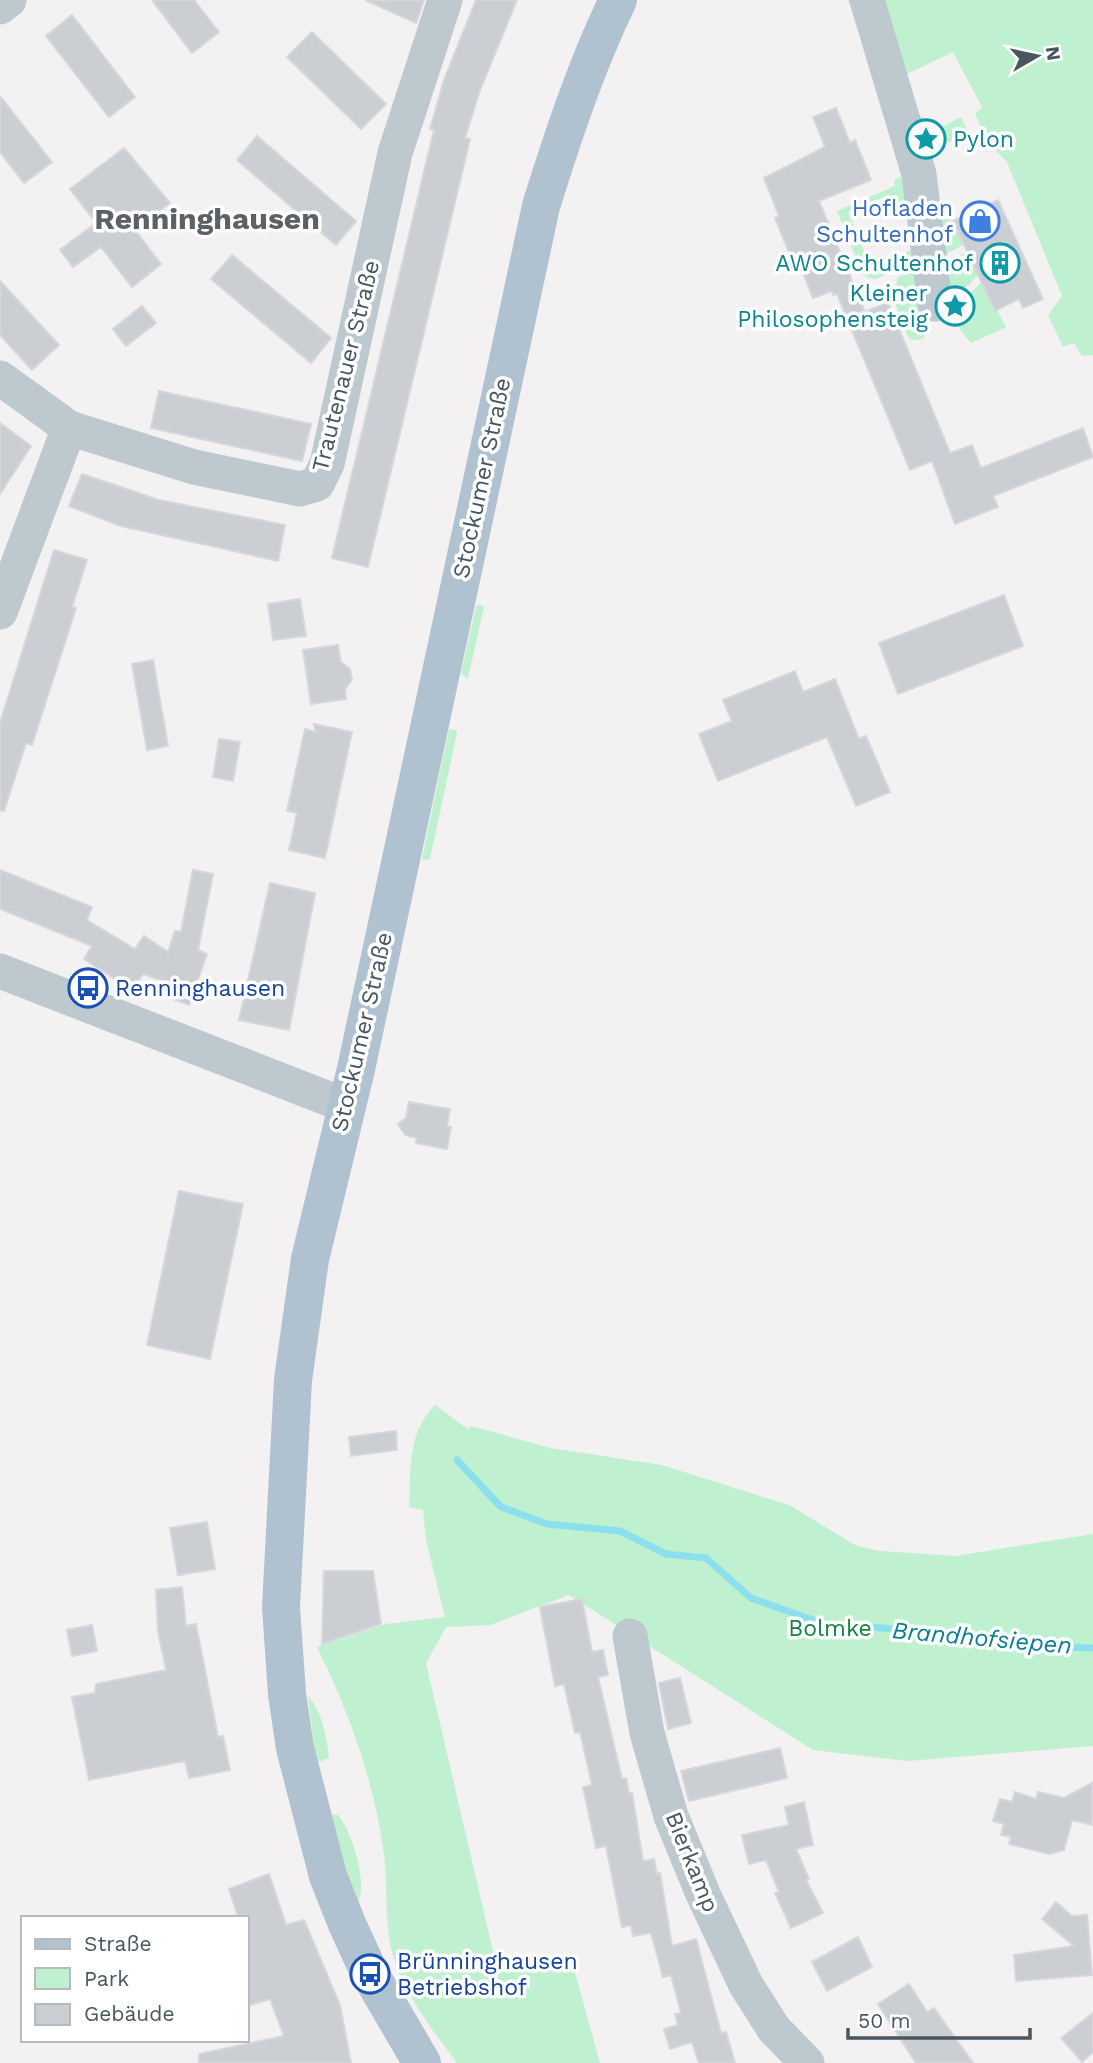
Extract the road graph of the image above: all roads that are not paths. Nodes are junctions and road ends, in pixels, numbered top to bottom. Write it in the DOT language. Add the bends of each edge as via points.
graph roads {
  1 [pos="9,0"];
  2 [pos="445,0"];
  3 [pos="618,0"];
  4 [pos="867,0"];
  5 [pos="0,7"];
  6 [pos="935,304"];
  7 [pos="0,378"];
  8 [pos="69,428"];
  9 [pos="0,612"];
  10 [pos="0,971"];
  11 [pos="346,1105"];
  12 [pos="630,1636"];
  13 [pos="422,2063"];
  14 [pos="807,2063"];
  1 -- 5 [label="street"];
  2 -- 8 [label="street, Trautenauer Straße" via="395,153 327,464 317,484 300,489 194,467"];
  3 -- 11 [label="main road, Stockumer Straße" via="567,123 541,206"];
  4 -- 6 [label="street" via="919,174"];
  7 -- 8 [label="street, Trautenauer Straße"];
  8 -- 9 [label="street"];
  10 -- 11 [label="street"];
  11 -- 13 [label="main road, Stockumer Straße" via="310,1259 293,1380 281,1607 284,1668 302,1779 328,1876 370,1974"];
  12 -- 14 [label="street, Bierkamp" via="650,1745 671,1816 746,1984 774,2029"];
}
